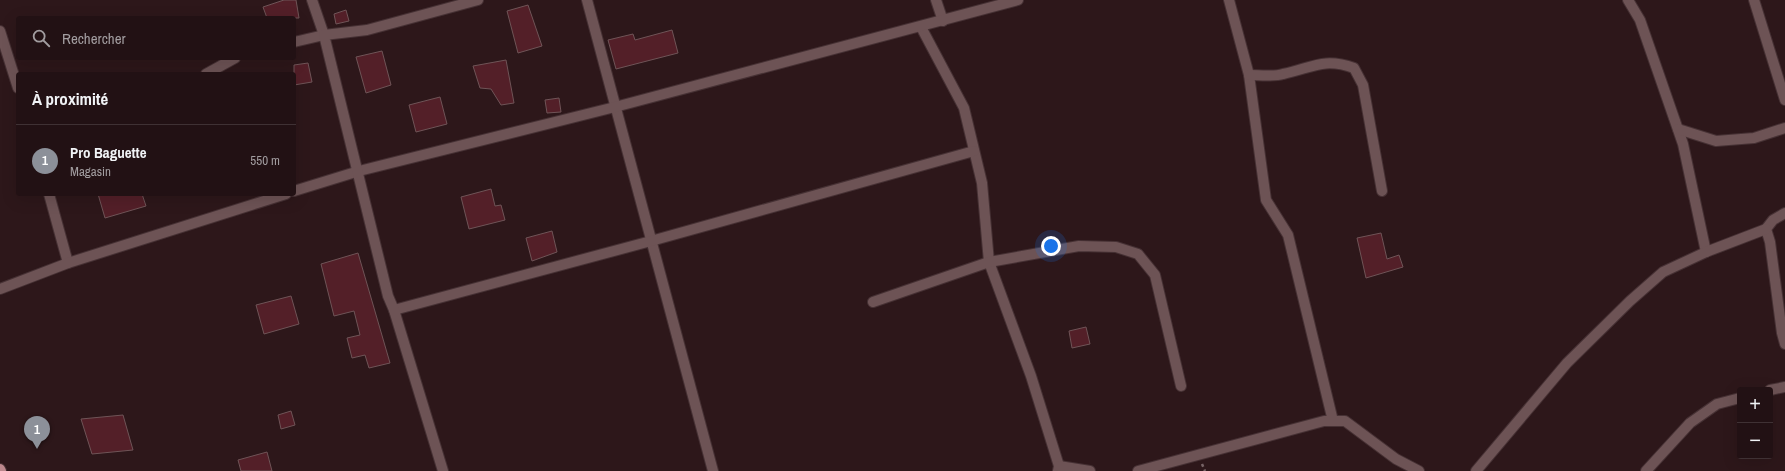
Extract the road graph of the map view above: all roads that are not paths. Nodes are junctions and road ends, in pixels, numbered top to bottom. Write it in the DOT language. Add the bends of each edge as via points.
graph roads {
  1 [pos="312,0"];
  2 [pos="478,0"];
  3 [pos="587,0"];
  4 [pos="936,0"];
  5 [pos="1018,0"];
  6 [pos="1229,0"];
  7 [pos="1628,0"];
  8 [pos="1754,0"];
  9 [pos="445,5"];
  10 [pos="943,21"];
  11 [pos="921,27"];
  12 [pos="0,31"];
  13 [pos="324,35"];
  14 [pos="296,42"];
  15 [pos="231,60"];
  16 [pos="210,72"];
  17 [pos="1249,75"];
  18 [pos="16,82"];
  19 [pos="1785,100"];
  20 [pos="615,107"];
  21 [pos="1785,128"];
  22 [pos="1678,129"];
  23 [pos="974,151"];
  24 [pos="359,171"];
  25 [pos="296,191"];
  26 [pos="1382,192"];
  27 [pos="50,196"];
  28 [pos="280,196"];
  29 [pos="1785,213"];
  30 [pos="1766,229"];
  31 [pos="651,241"];
  32 [pos="1706,252"];
  33 [pos="989,262"];
  34 [pos="68,263"];
  35 [pos="0,289"];
  36 [pos="873,302"];
  37 [pos="394,310"];
  38 [pos="1785,344"];
  39 [pos="1181,386"];
  40 [pos="1785,387"];
  41 [pos="1773,389"];
  42 [pos="1737,399"];
  43 [pos="1333,421"];
  44 [pos="1058,468"];
  45 [pos="444,471"];
  46 [pos="713,471"];
  47 [pos="1090,471"];
  48 [pos="1138,471"];
  49 [pos="1419,471"];
  50 [pos="1476,471"];
  51 [pos="1646,471"];
  1 -- 13 [label="street"];
  2 -- 9 [label="street"];
  3 -- 20 [label="street"];
  4 -- 10 [label="street"];
  5 -- 10 [label="street"];
  6 -- 17 [label="street"];
  7 -- 22 [label="street" via="1640,20"];
  8 -- 19 [label="street"];
  9 -- 13 [label="street" via="367,30"];
  10 -- 11 [label="street"];
  11 -- 20 [label="street"];
  11 -- 23 [label="street" via="964,108"];
  12 -- 18 [label="street"];
  13 -- 14 [label="street"];
  13 -- 24 [label="street"];
  15 -- 16 [label="street"];
  17 -- 26 [label="street" via="1282,75 1314,65 1339,63 1354,68 1363,85"];
  17 -- 43 [label="street" via="1266,200 1288,235"];
  20 -- 24 [label="street"];
  20 -- 31 [label="street"];
  21 -- 22 [label="street" via="1754,138 1716,140"];
  22 -- 32 [label="street"];
  23 -- 31 [label="street"];
  23 -- 33 [label="street" via="982,183"];
  24 -- 25 [label="street"];
  24 -- 37 [label="street" via="388,296"];
  27 -- 34 [label="street"];
  28 -- 34 [label="street"];
  29 -- 30 [label="street" via="1772,220"];
  30 -- 32 [label="street"];
  30 -- 38 [label="street"];
  31 -- 37 [label="street"];
  31 -- 46 [label="street"];
  32 -- 50 [label="street" via="1663,272 1630,301 1567,363"];
  33 -- 36 [label="street"];
  33 -- 39 [label="street" via="1079,246 1116,247 1138,254 1155,275"];
  33 -- 44 [label="street" via="1031,376"];
  34 -- 35 [label="street"];
  37 -- 45 [label="street"];
  40 -- 41 [label="street"];
  42 -- 51 [label="street" via="1717,404 1690,423"];
  43 -- 48 [label="street" via="1324,421"];
  43 -- 49 [label="street" via="1346,421 1396,459"];
  44 -- 47 [label="street"];
}
